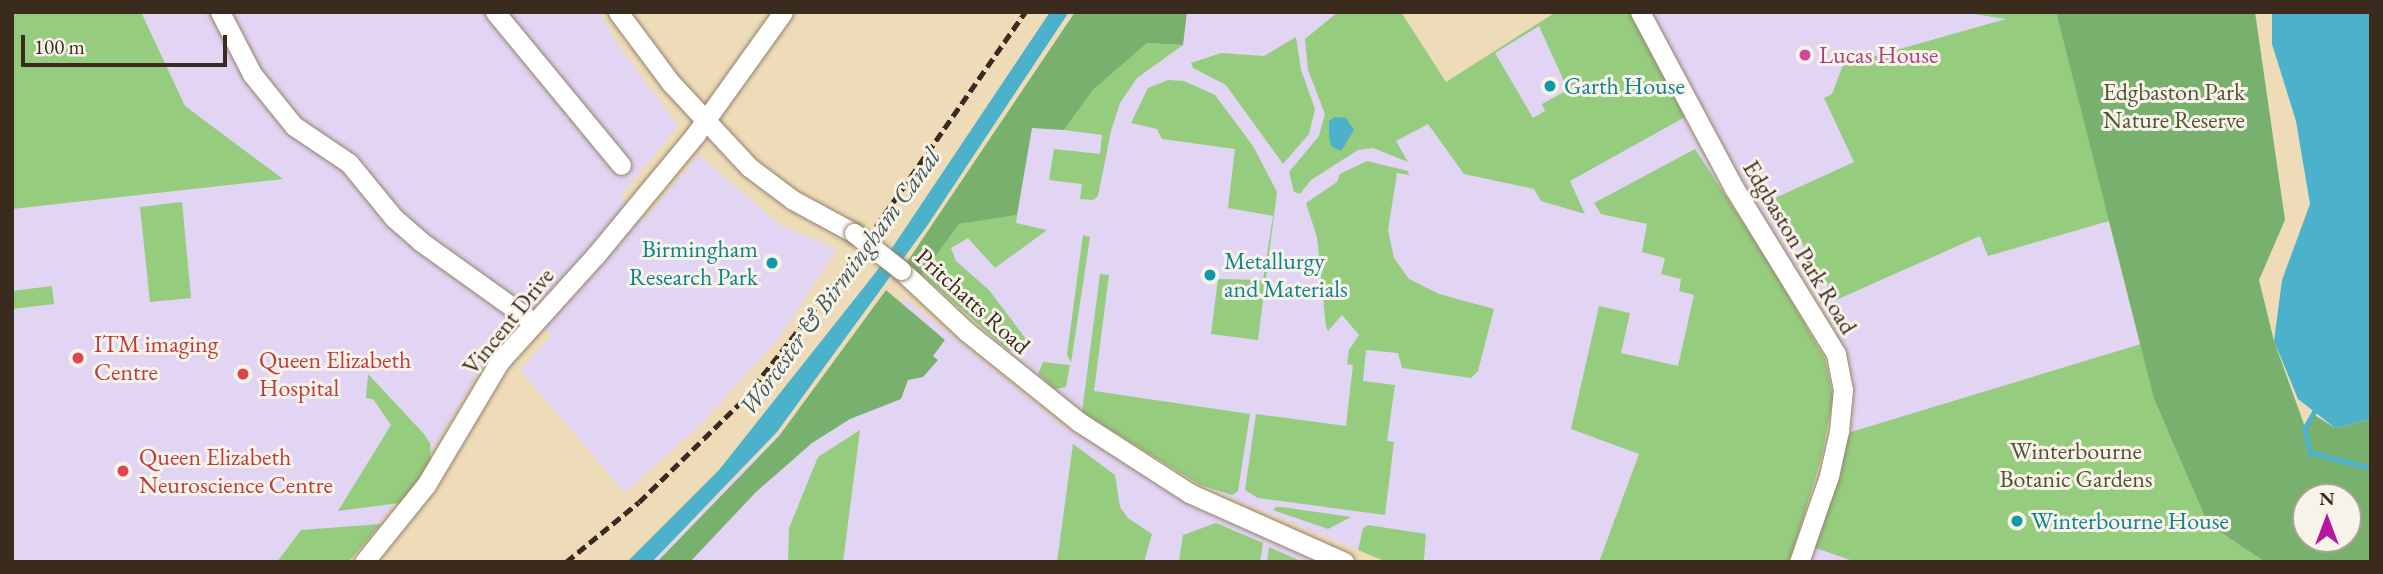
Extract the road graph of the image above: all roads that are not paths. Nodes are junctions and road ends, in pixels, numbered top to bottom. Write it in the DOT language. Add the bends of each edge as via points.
graph roads {
  1 [pos="495,12"];
  2 [pos="618,12"];
  3 [pos="783,12"];
  4 [pos="1640,12"];
  5 [pos="225,14"];
  6 [pos="705,121"];
  7 [pos="621,165"];
  8 [pos="533,322"];
  9 [pos="364,562"];
  10 [pos="1344,562"];
  11 [pos="1799,562"];
  1 -- 7 [label="street"];
  2 -- 6 [label="street, Pritchatts Road"];
  3 -- 6 [label="street, Vincent Drive"];
  4 -- 11 [label="street, Edgbaston Park Road" via="1734,188 1836,354 1843,389 1839,431 1829,476"];
  5 -- 8 [label="street" via="252,74 294,126 349,163 394,218 420,241"];
  6 -- 8 [label="street, Vincent Drive" via="595,256"];
  6 -- 10 [label="street, Pritchatts Road, bridge" via="749,167 793,200 853,233 901,270 966,331 1079,422 1189,493"];
  8 -- 9 [label="street, Vincent Drive" via="491,375 426,485"];
}
